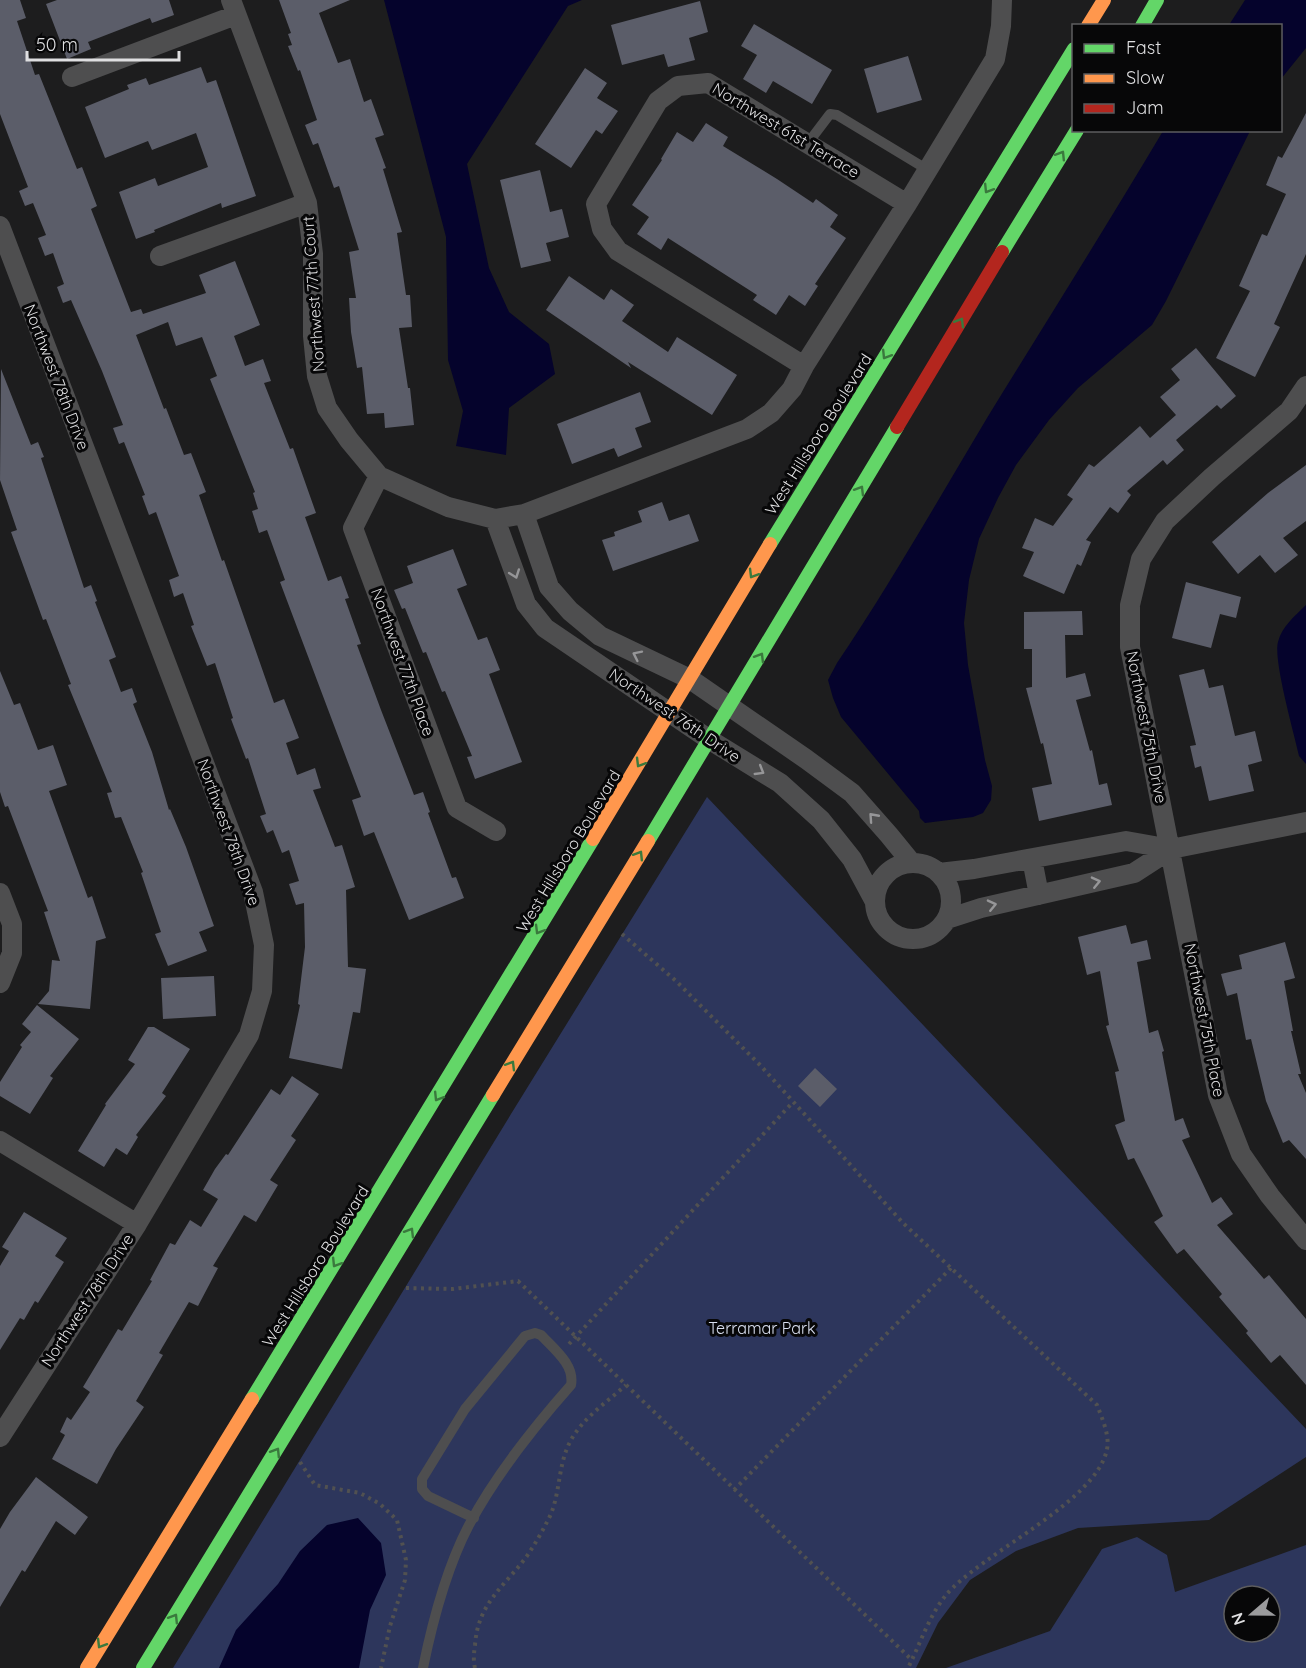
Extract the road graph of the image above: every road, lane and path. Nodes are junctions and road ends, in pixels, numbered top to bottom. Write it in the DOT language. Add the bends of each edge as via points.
graph roads {
  1 [pos="1002,0"];
  2 [pos="1104,0"];
  3 [pos="1157,0"];
  4 [pos="234,8"];
  5 [pos="1089,24"];
  6 [pos="1143,24"];
  7 [pos="1072,52"];
  8 [pos="72,77"];
  9 [pos="1076,132"];
  10 [pos="808,143"];
  11 [pos="928,170"];
  12 [pos="307,203"];
  13 [pos="908,204"];
  14 [pos="0,226"];
  15 [pos="160,256"];
  16 [pos="804,366"];
  17 [pos="1306,386"];
  18 [pos="379,476"];
  19 [pos="524,514"];
  20 [pos="495,519"];
  21 [pos="690,679"];
  22 [pos="730,707"];
  23 [pos="670,713"];
  24 [pos="710,740"];
  25 [pos="1306,822"];
  26 [pos="496,831"];
  27 [pos="1171,849"];
  28 [pos="1032,859"];
  29 [pos="911,862"];
  30 [pos="939,873"];
  31 [pos="0,893"];
  32 [pos="1039,895"];
  33 [pos="874,900"];
  34 [pos="947,919"];
  35 [pos="622,934"];
  36 [pos="0,983"];
  37 [pos="793,1102"];
  38 [pos="0,1141"];
  39 [pos="136,1224"];
  40 [pos="1306,1240"];
  41 [pos="951,1268"];
  42 [pos="406,1288"];
  43 [pos="577,1336"];
  44 [pos="559,1355"];
  45 [pos="626,1385"];
  46 [pos="0,1437"];
  47 [pos="300,1462"];
  48 [pos="734,1490"];
  49 [pos="474,1518"];
  50 [pos="912,1660"];
  51 [pos="87,1668"];
  52 [pos="143,1668"];
  53 [pos="381,1668"];
  54 [pos="423,1668"];
  55 [pos="475,1668"];
  56 [pos="908,1668"];
  1 -- 11 [label="street" via="995,59"];
  2 -- 5 [label="street"];
  3 -- 6 [label="street"];
  4 -- 8 [label="street"];
  4 -- 12 [label="street, Northwest 77th Court"];
  7 -- 21 [label="street, West Hillsboro Boulevard, one-way"];
  22 -- 9 [label="street, one-way"];
  10 -- 11 [label="lane" via="830,114 837,115"];
  10 -- 13 [label="street, Northwest 61st Terrace"];
  10 -- 16 [label="street, Northwest 61st Terrace" via="708,82 678,86 658,101 596,204 602,229 618,251"];
  11 -- 13 [label="street"];
  12 -- 15 [label="street"];
  12 -- 18 [label="street, Northwest 77th Court" via="313,254 317,376 327,408"];
  13 -- 16 [label="street"];
  14 -- 39 [label="street, Northwest 78th Drive" via="254,892 264,945 262,991 249,1035"];
  16 -- 19 [label="street" via="792,389 771,413 747,429"];
  17 -- 27 [label="street, Northwest 75th Drive" via="1288,411 1165,521 1141,559 1130,604 1130,647"];
  18 -- 20 [label="street" via="448,507"];
  18 -- 26 [label="street, Northwest 77th Place" via="353,528 457,808"];
  19 -- 20 [label="street"];
  21 -- 19 [label="street, Northwest 76th Drive, one-way" via="600,636 570,611 549,587"];
  20 -- 23 [label="street, Northwest 76th Drive, one-way" via="526,604 545,628"];
  21 -- 22 [label="street, Northwest 76th Drive"];
  21 -- 23 [label="street, West Hillsboro Boulevard"];
  22 -- 24 [label="street"];
  29 -- 22 [label="street, Northwest 76th Drive, one-way" via="852,793"];
  23 -- 24 [label="street, Northwest 76th Drive"];
  23 -- 51 [label="street, West Hillsboro Boulevard, one-way"];
  24 -- 33 [label="street, Northwest 76th Drive, one-way" via="780,783 820,820 852,859"];
  52 -- 24 [label="street, one-way"];
  25 -- 27 [label="street"];
  27 -- 28 [label="street" via="1126,841"];
  32 -- 27 [label="street, one-way" via="1134,873"];
  27 -- 40 [label="street, Northwest 75th Place" via="1218,1095 1241,1154"];
  28 -- 30 [label="street"];
  28 -- 32 [label="street"];
  29 -- 30 [label="street"];
  29 -- 33 [label="street" via="889,870 881,879"];
  30 -- 34 [label="street" via="951,894"];
  31 -- 36 [label="street" via="12,924 12,953"];
  34 -- 32 [label="street, one-way"];
  33 -- 34 [label="street" via="882,924 903,938 928,936"];
  35 -- 37 [label="path" via="676,981"];
  37 -- 41 [label="path" via="903,1223"];
  37 -- 43 [label="path"];
  38 -- 39 [label="street"];
  39 -- 46 [label="street, Northwest 78th Drive"];
  41 -- 48 [label="path"];
  41 -- 50 [label="path" via="1097,1405 1108,1447 1102,1466 1083,1490 946,1595"];
  42 -- 43 [label="path" via="453,1289 518,1281"];
  43 -- 44 [label="path"];
  43 -- 45 [label="path"];
  44 -- 49 [label="lane" via="571,1369 571,1384 503,1470"];
  44 -- 49 [label="lane" via="541,1335 525,1336 465,1408 422,1479 422,1489 428,1496"];
  45 -- 48 [label="path"];
  45 -- 55 [label="path" via="584,1422 570,1441 549,1519 526,1557 492,1595 481,1615"];
  47 -- 53 [label="path" via="315,1485 360,1493 397,1520 406,1560 405,1580"];
  48 -- 50 [label="path"];
  49 -- 54 [label="lane" via="440,1598"];
  50 -- 56 [label="path"];
}
